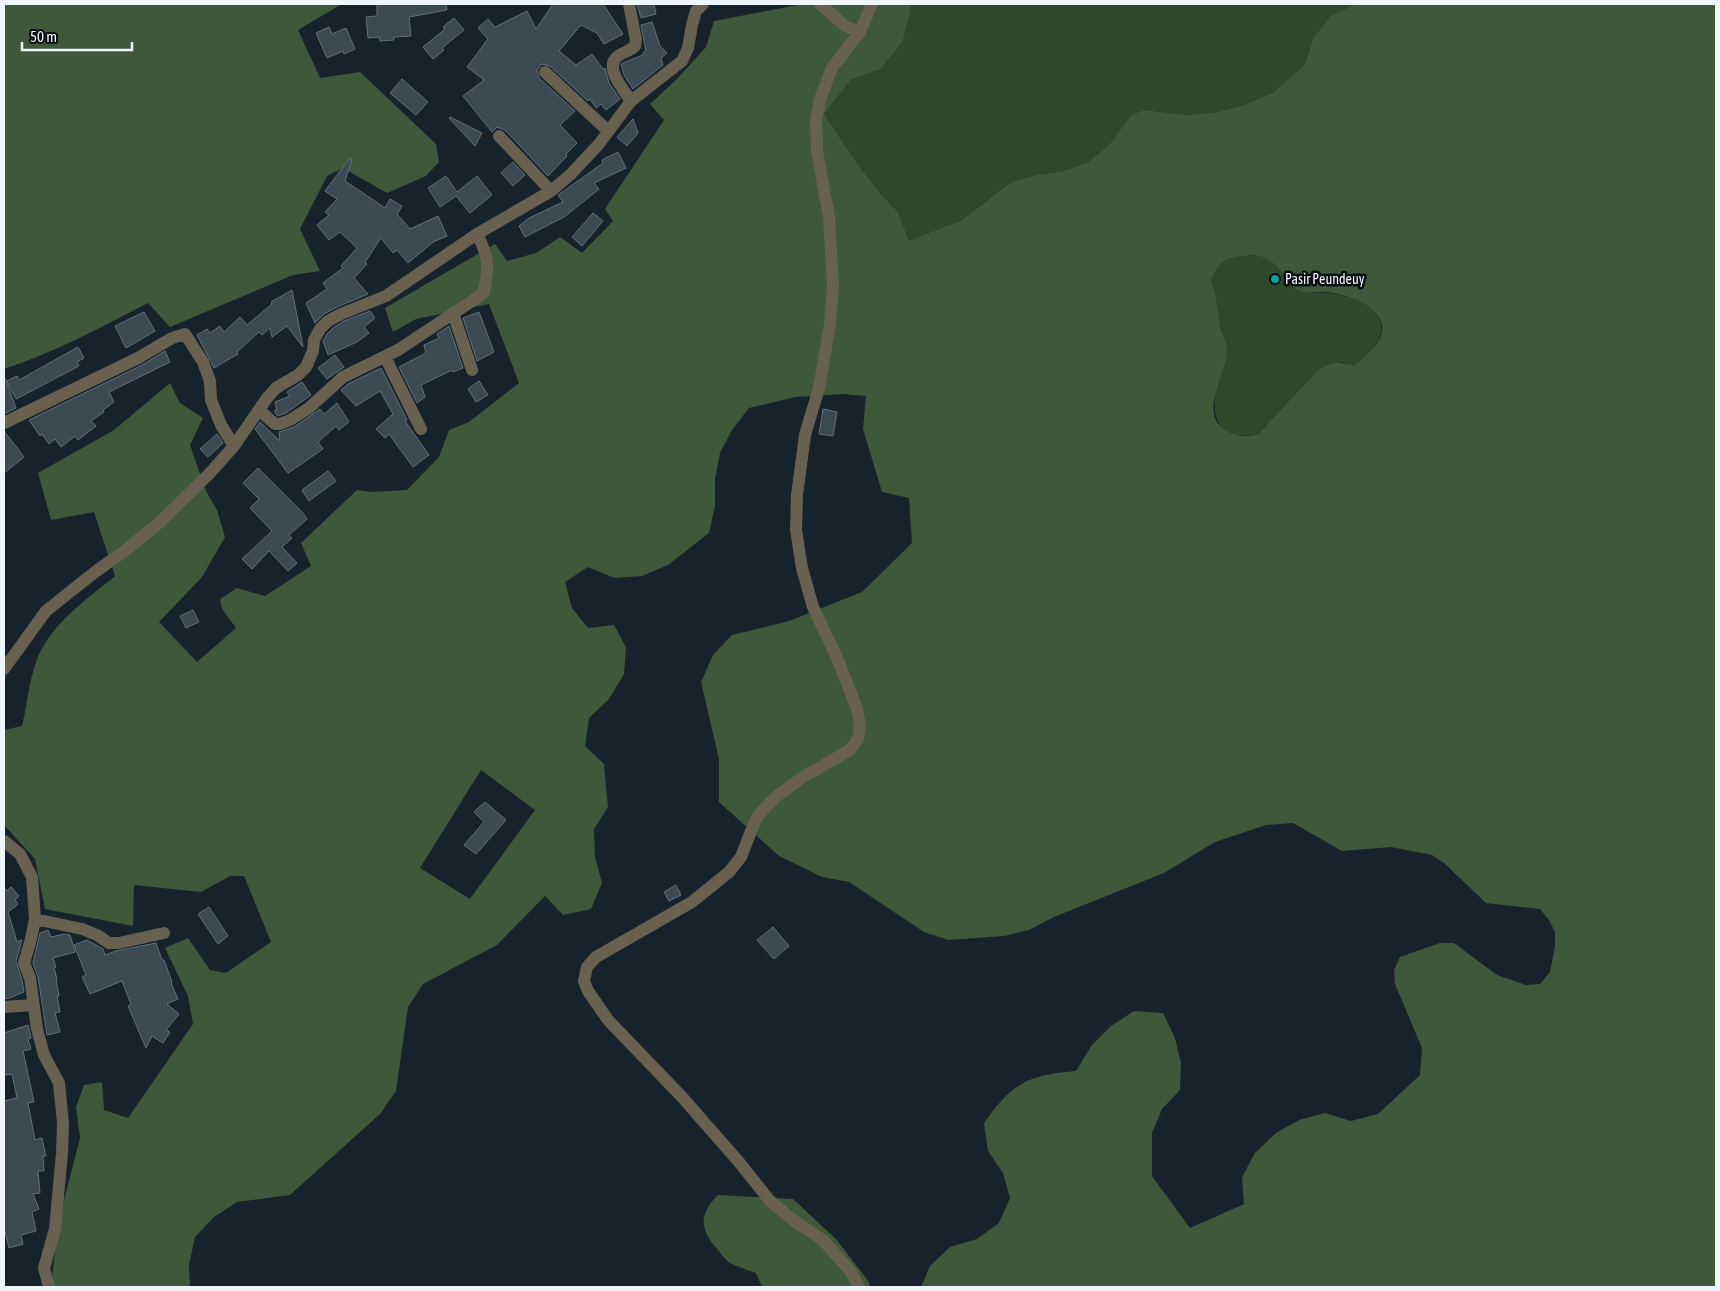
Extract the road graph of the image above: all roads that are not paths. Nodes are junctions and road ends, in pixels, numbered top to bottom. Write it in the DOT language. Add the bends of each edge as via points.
graph roads {
  1 [pos="629,4"];
  2 [pos="703,4"];
  3 [pos="820,4"];
  4 [pos="872,4"];
  5 [pos="860,32"];
  6 [pos="545,72"];
  7 [pos="631,101"];
  8 [pos="608,130"];
  9 [pos="499,136"];
  10 [pos="551,191"];
  11 [pos="477,234"];
  12 [pos="453,313"];
  13 [pos="385,357"];
  14 [pos="472,370"];
  15 [pos="259,410"];
  16 [pos="4,423"];
  17 [pos="421,429"];
  18 [pos="234,446"];
  19 [pos="4,670"];
  20 [pos="4,841"];
  21 [pos="35,919"];
  22 [pos="164,933"];
  23 [pos="33,1004"];
  24 [pos="4,1007"];
  25 [pos="49,1287"];
  26 [pos="859,1287"];
  1 -- 7 [label="street" via="635,46 619,56 612,67"];
  2 -- 7 [label="street" via="696,11 682,61"];
  3 -- 5 [label="street" via="845,26"];
  4 -- 5 [label="street"];
  5 -- 26 [label="street" via="832,68 820,99 816,122 817,151 829,218 833,286 819,388 805,435 796,530 813,607 857,708 858,739 850,750 803,777 763,810 755,821 741,857 729,872 692,902 596,957 587,967 584,981 608,1020 682,1097 770,1201 823,1240"];
  6 -- 8 [label="street"];
  7 -- 8 [label="street"];
  8 -- 10 [label="street" via="589,155"];
  9 -- 10 [label="street"];
  10 -- 11 [label="street"];
  11 -- 12 [label="street" via="486,251 488,271 484,292"];
  11 -- 15 [label="street" via="386,296 328,322 314,340 306,367 276,388"];
  12 -- 13 [label="street"];
  12 -- 14 [label="street"];
  13 -- 15 [label="street" via="343,377 309,408 280,424 271,422"];
  13 -- 17 [label="street"];
  15 -- 18 [label="street"];
  16 -- 18 [label="street" via="185,334 204,362 211,400"];
  18 -- 19 [label="street" via="198,487 160,522 46,611"];
  20 -- 21 [label="street" via="20,854 32,877"];
  21 -- 22 [label="street" via="82,929 109,943"];
  21 -- 23 [label="street" via="24,963 30,978"];
  23 -- 24 [label="street"];
  23 -- 25 [label="street" via="44,1055 59,1083 63,1124 55,1229 44,1268"];
}
